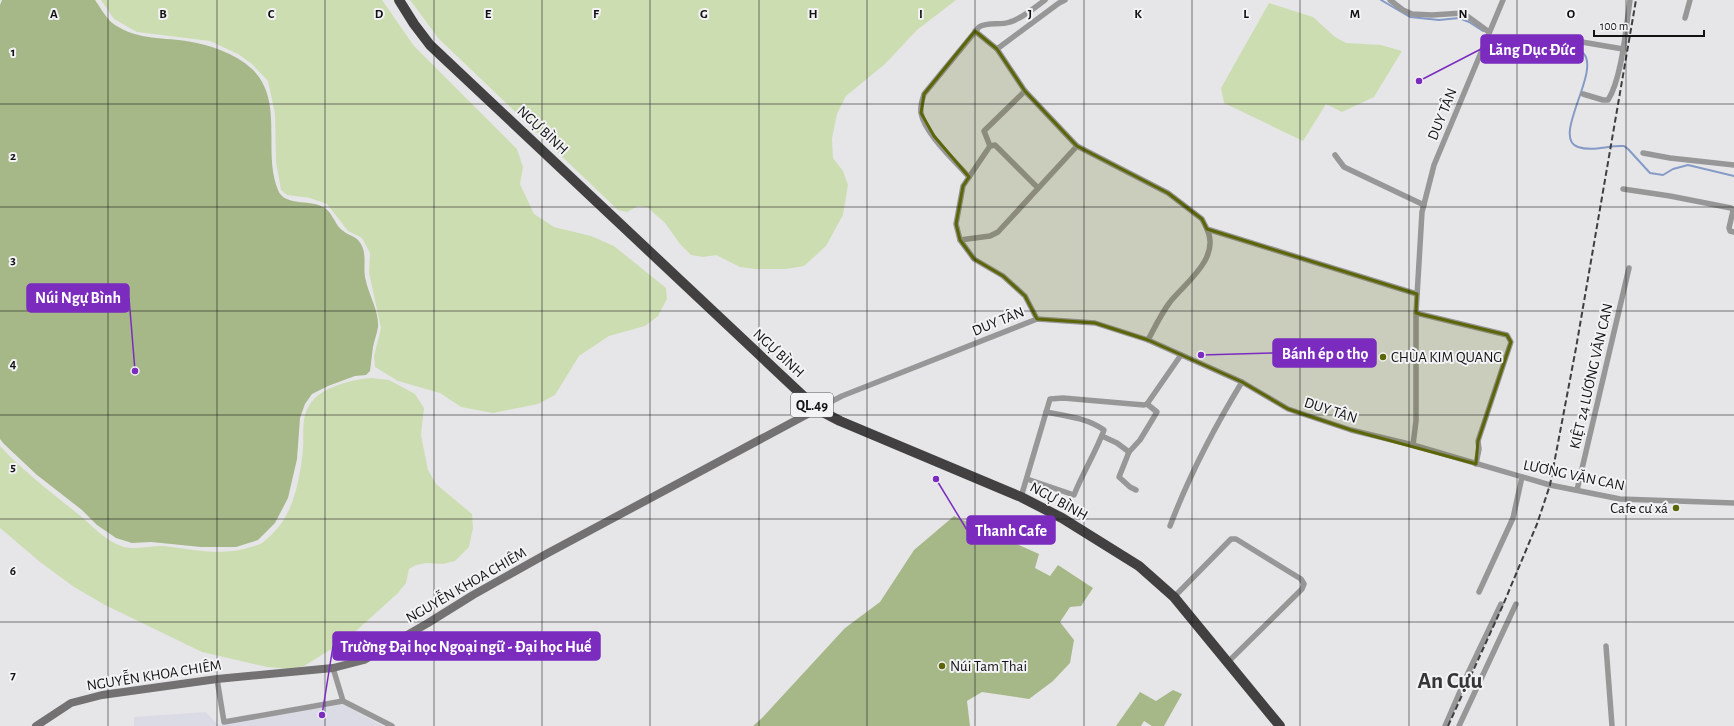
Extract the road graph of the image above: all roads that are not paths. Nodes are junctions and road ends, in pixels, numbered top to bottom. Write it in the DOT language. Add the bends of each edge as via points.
graph roads {
  1 [pos="399,0"];
  2 [pos="1045,0"];
  3 [pos="1065,0"];
  4 [pos="1390,0"];
  5 [pos="1503,0"];
  6 [pos="1630,0"];
  7 [pos="1690,0"];
  8 [pos="1685,18"];
  9 [pos="975,32"];
  10 [pos="1488,34"];
  11 [pos="1564,39"];
  12 [pos="997,49"];
  13 [pos="1622,49"];
  14 [pos="1024,91"];
  15 [pos="1583,94"];
  16 [pos="990,146"];
  17 [pos="1077,146"];
  18 [pos="1643,153"];
  19 [pos="1335,155"];
  20 [pos="1734,165"];
  21 [pos="969,177"];
  22 [pos="1038,188"];
  23 [pos="1623,189"];
  24 [pos="1424,206"];
  25 [pos="1207,229"];
  26 [pos="1734,232"];
  27 [pos="960,240"];
  28 [pos="1629,268"];
  29 [pos="1417,294"];
  30 [pos="1416,313"];
  31 [pos="1037,319"];
  32 [pos="1148,340"];
  33 [pos="1181,355"];
  34 [pos="1242,382"];
  35 [pos="1147,404"];
  36 [pos="817,409"];
  37 [pos="1046,412"];
  38 [pos="1102,436"];
  39 [pos="1413,445"];
  40 [pos="1129,452"];
  41 [pos="1476,464"];
  42 [pos="1522,477"];
  43 [pos="1027,479"];
  44 [pos="1136,490"];
  45 [pos="1577,490"];
  46 [pos="1021,497"];
  47 [pos="1734,503"];
  48 [pos="1170,526"];
  49 [pos="1479,592"];
  50 [pos="1174,597"];
  51 [pos="1501,604"];
  52 [pos="1516,604"];
  53 [pos="1606,646"];
  54 [pos="1228,662"];
  55 [pos="333,668"];
  56 [pos="217,679"];
  57 [pos="343,701"];
  58 [pos="36,726"];
  59 [pos="392,726"];
  60 [pos="1280,726"];
  61 [pos="1445,726"];
  62 [pos="1459,726"];
  63 [pos="1612,726"];
  1 -- 36 [label="highway, NGỰ BÌNH / QL.49" via="430,44"];
  2 -- 9 [label="street" via="1018,19 1001,24 984,24"];
  3 -- 12 [label="street"];
  4 -- 10 [label="street" via="1412,14 1462,13"];
  5 -- 10 [label="street, DUY TÂN"];
  6 -- 13 [label="street"];
  7 -- 8 [label="street"];
  9 -- 12 [label="street"];
  9 -- 21 [label="street" via="931,84 921,104 925,124"];
  10 -- 24 [label="street, DUY TÂN" via="1434,165"];
  11 -- 13 [label="street"];
  12 -- 14 [label="street"];
  13 -- 15 [label="street" via="1617,79 1608,100"];
  14 -- 16 [label="street" via="984,131"];
  14 -- 17 [label="street"];
  16 -- 21 [label="street"];
  16 -- 22 [label="street" via="995,146"];
  17 -- 22 [label="street"];
  17 -- 25 [label="street" via="1168,193 1202,219"];
  18 -- 20 [label="street"];
  19 -- 24 [label="street" via="1344,167"];
  21 -- 27 [label="street" via="963,186 956,224"];
  22 -- 27 [label="street" via="998,232 990,236"];
  23 -- 26 [label="street" via="1730,208 1733,211 1729,228"];
  24 -- 29 [label="street, DUY TÂN"];
  25 -- 29 [label="street"];
  25 -- 32 [label="street" via="1210,235 1204,262 1164,311"];
  27 -- 31 [label="street" via="974,259 1003,276 1025,296"];
  28 -- 45 [label="street, KIỆT 24 LƯƠNG VĂN CAN"];
  29 -- 30 [label="street, DUY TÂN"];
  30 -- 39 [label="street, DUY TÂN" via="1417,390"];
  30 -- 41 [label="street" via="1507,335 1511,342 1478,441"];
  31 -- 32 [label="street, DUY TÂN" via="1095,323"];
  31 -- 36 [label="street, DUY TÂN" via="842,396"];
  32 -- 33 [label="street, DUY TÂN"];
  33 -- 34 [label="street, DUY TÂN"];
  33 -- 35 [label="street"];
  34 -- 39 [label="street, DUY TÂN" via="1288,409 1351,430"];
  34 -- 48 [label="street" via="1199,459"];
  35 -- 37 [label="street" via="1050,399"];
  35 -- 40 [label="street" via="1157,412 1140,440"];
  36 -- 46 [label="highway, NGỰ BÌNH / QL.49" via="840,422"];
  36 -- 55 [label="street, NGUYỄN KHOA CHIÊM" via="548,553 364,660"];
  37 -- 38 [label="street" via="1093,422 1104,430"];
  37 -- 43 [label="street"];
  38 -- 40 [label="street"];
  38 -- 43 [label="street" via="1074,494"];
  39 -- 41 [label="street, LƯƠNG VĂN CAN"];
  40 -- 44 [label="street" via="1119,477 1130,488"];
  41 -- 42 [label="street, LƯƠNG VĂN CAN"];
  42 -- 45 [label="street, LƯƠNG VĂN CAN"];
  42 -- 49 [label="street" via="1513,518"];
  43 -- 46 [label="street"];
  45 -- 47 [label="street, LƯƠNG VĂN CAN" via="1620,499"];
  46 -- 50 [label="highway, NGỰ BÌNH / QL.49" via="1062,518 1139,566"];
  50 -- 54 [label="highway, NGỰ BÌNH / QL.49"];
  50 -- 54 [label="street" via="1231,539 1236,539 1301,578 1304,584 1302,589"];
  51 -- 61 [label="street"];
  52 -- 62 [label="street"];
  53 -- 63 [label="street"];
  54 -- 60 [label="highway, NGỰ BÌNH / QL.49"];
  55 -- 56 [label="street, NGUYỄN KHOA CHIÊM"];
  55 -- 57 [label="street"];
  56 -- 57 [label="street" via="224,722"];
  56 -- 58 [label="street, NGUYỄN KHOA CHIÊM" via="102,695 71,703"];
  57 -- 59 [label="street"];
}
